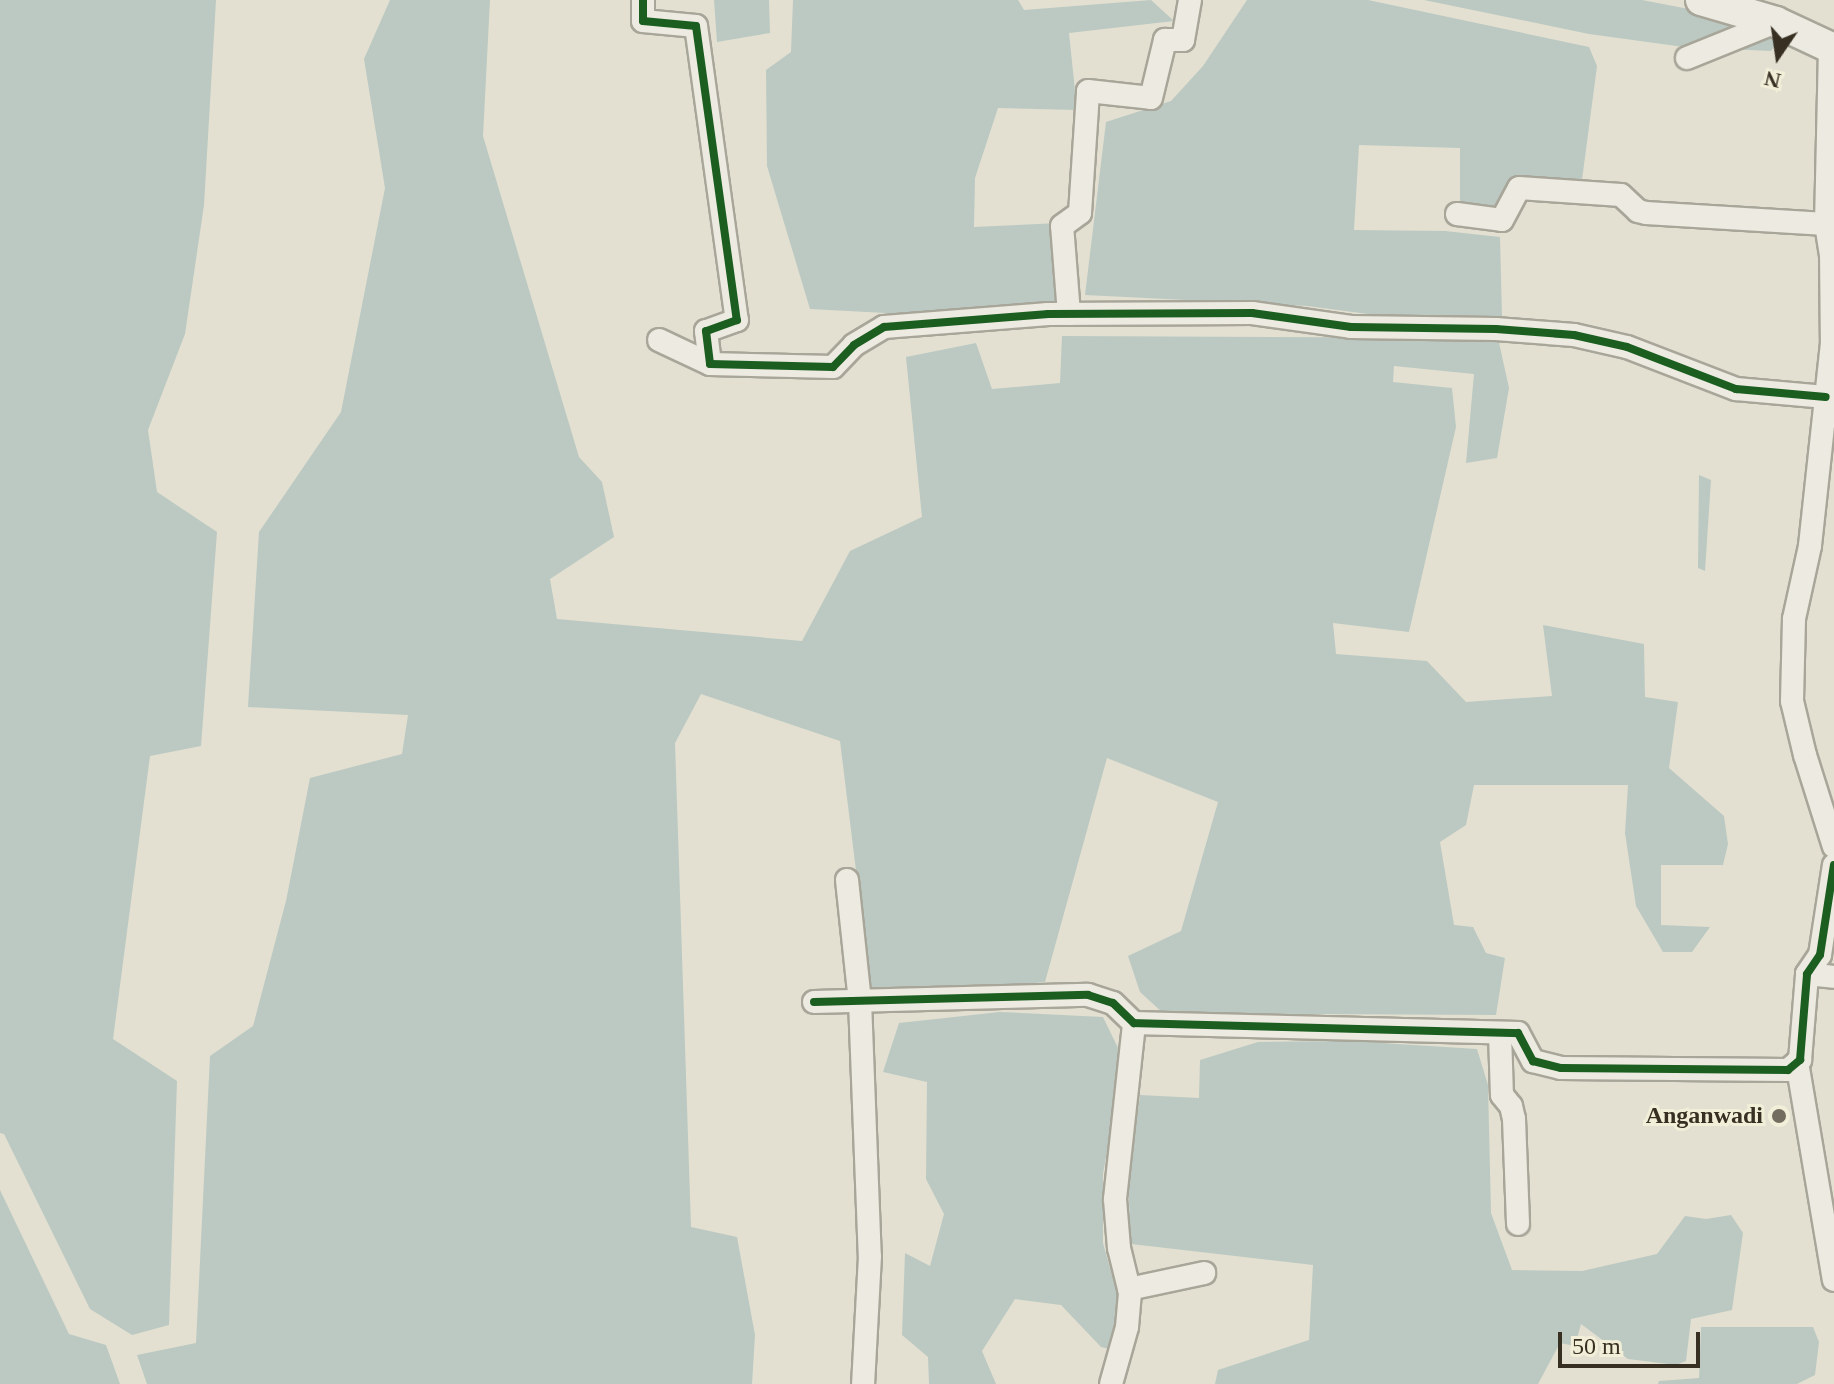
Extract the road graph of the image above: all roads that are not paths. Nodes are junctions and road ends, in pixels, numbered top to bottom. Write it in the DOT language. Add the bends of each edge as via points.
graph roads {
  1 [pos="643,0"];
  2 [pos="1190,0"];
  3 [pos="1701,0"];
  4 [pos="1776,22"];
  5 [pos="1832,48"];
  6 [pos="1687,58"];
  7 [pos="1457,214"];
  8 [pos="1826,224"];
  9 [pos="1833,272"];
  10 [pos="1069,314"];
  11 [pos="659,340"];
  12 [pos="710,364"];
  13 [pos="1826,397"];
  14 [pos="1834,847"];
  15 [pos="1834,865"];
  16 [pos="847,880"];
  17 [pos="1807,974"];
  18 [pos="1834,977"];
  19 [pos="860,1001"];
  20 [pos="814,1002"];
  21 [pos="1134,1023"];
  22 [pos="1500,1033"];
  23 [pos="1797,1062"];
  24 [pos="1518,1224"];
  25 [pos="1829,1230"];
  26 [pos="1204,1273"];
  27 [pos="1834,1280"];
  28 [pos="1129,1289"];
  29 [pos="863,1384"];
  30 [pos="1111,1384"];
  1 -- 12 [label="street" via="643,21 696,26 737,320 706,331"];
  2 -- 10 [label="street" via="1183,40 1165,40 1151,98 1088,91 1080,213 1062,226"];
  3 -- 4 [label="street"];
  4 -- 5 [label="street"];
  4 -- 6 [label="street"];
  5 -- 8 [label="street"];
  7 -- 8 [label="street" via="1502,220 1519,188 1621,195 1646,213"];
  8 -- 9 [label="street"];
  9 -- 13 [label="street"];
  10 -- 12 [label="street" via="884,327 854,345 833,367"];
  10 -- 13 [label="street" via="1252,313 1351,327 1574,335 1627,347 1736,389"];
  11 -- 12 [label="street"];
  13 -- 14 [label="street" via="1810,546 1794,619 1792,701"];
  15 -- 17 [label="street" via="1820,955"];
  16 -- 19 [label="street"];
  17 -- 18 [label="street"];
  17 -- 23 [label="street"];
  19 -- 20 [label="street"];
  19 -- 21 [label="street" via="1088,995 1113,1003"];
  19 -- 29 [label="street" via="870,1256"];
  21 -- 22 [label="street"];
  21 -- 28 [label="street" via="1115,1199"];
  22 -- 23 [label="street" via="1518,1033 1533,1061 1561,1068 1788,1070"];
  22 -- 24 [label="street" via="1502,1095 1514,1119"];
  23 -- 25 [label="street"];
  25 -- 27 [label="street"];
  26 -- 28 [label="street"];
  28 -- 30 [label="street" via="1127,1327"];
}
